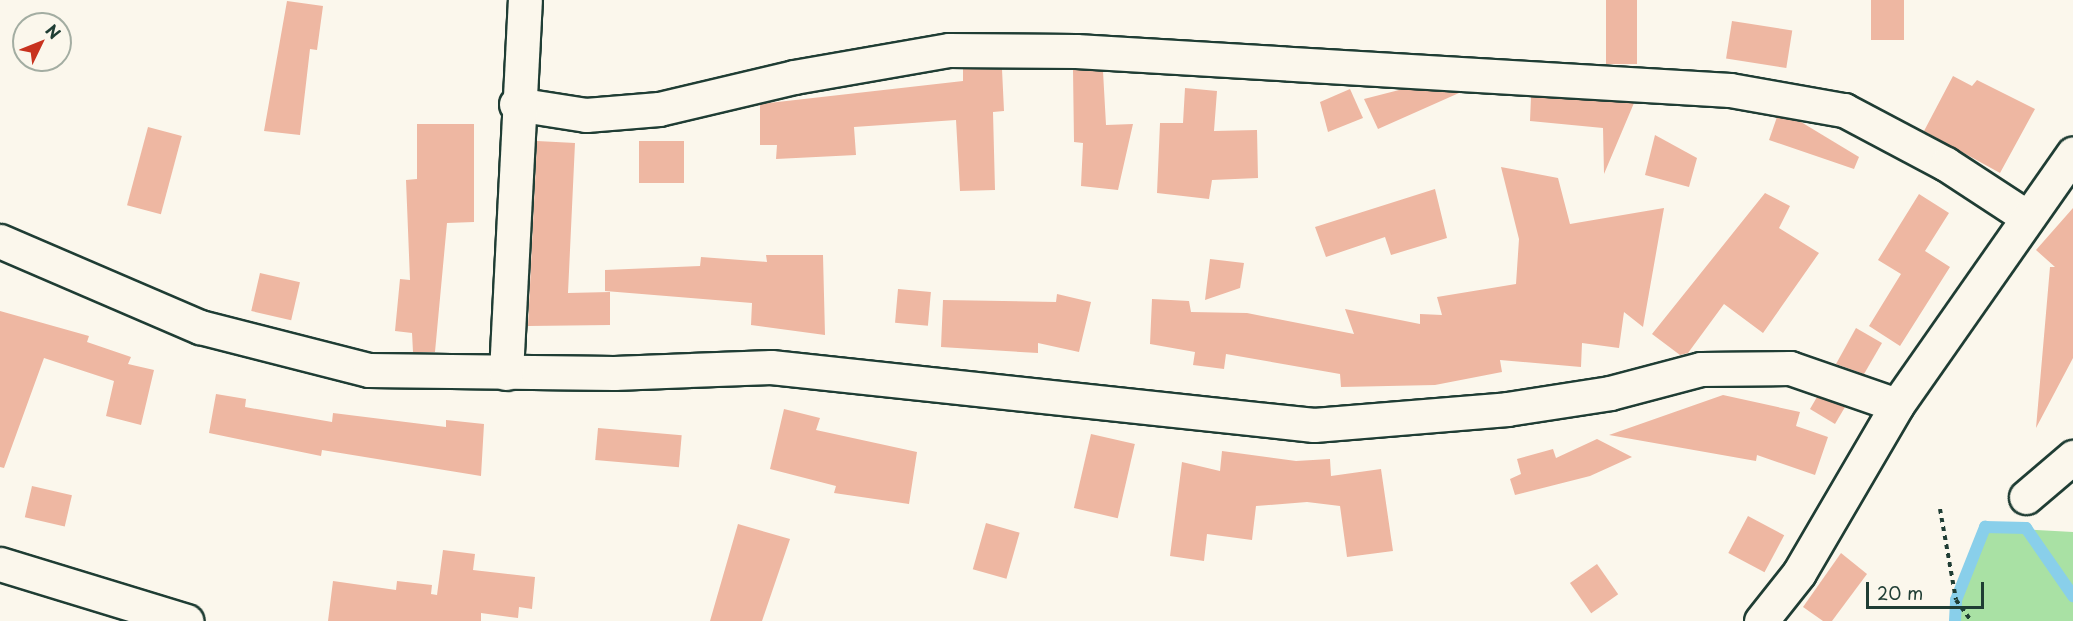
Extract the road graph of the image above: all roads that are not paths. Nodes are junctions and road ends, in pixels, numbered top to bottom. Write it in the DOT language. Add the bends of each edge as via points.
graph roads {
  1 [pos="525,0"];
  2 [pos="516,104"];
  3 [pos="2073,154"];
  4 [pos="2027,217"];
  5 [pos="0,241"];
  6 [pos="506,373"];
  7 [pos="1897,405"];
  8 [pos="2073,457"];
  9 [pos="2026,497"];
  10 [pos="0,564"];
  11 [pos="187,621"];
  12 [pos="1761,621"];
  1 -- 2 [label="street"];
  2 -- 4 [label="street" via="586,115 659,109 794,77 949,50 1076,51 1730,90 1844,110 1946,164"];
  2 -- 6 [label="street"];
  3 -- 4 [label="street"];
  4 -- 7 [label="street"];
  5 -- 6 [label="street" via="200,327 286,351 369,370"];
  6 -- 7 [label="street" via="771,367 1314,425 1507,409 1610,393 1701,369 1790,368"];
  7 -- 12 [label="street" via="1799,573"];
  8 -- 9 [label="street"];
  10 -- 11 [label="street"];
}
